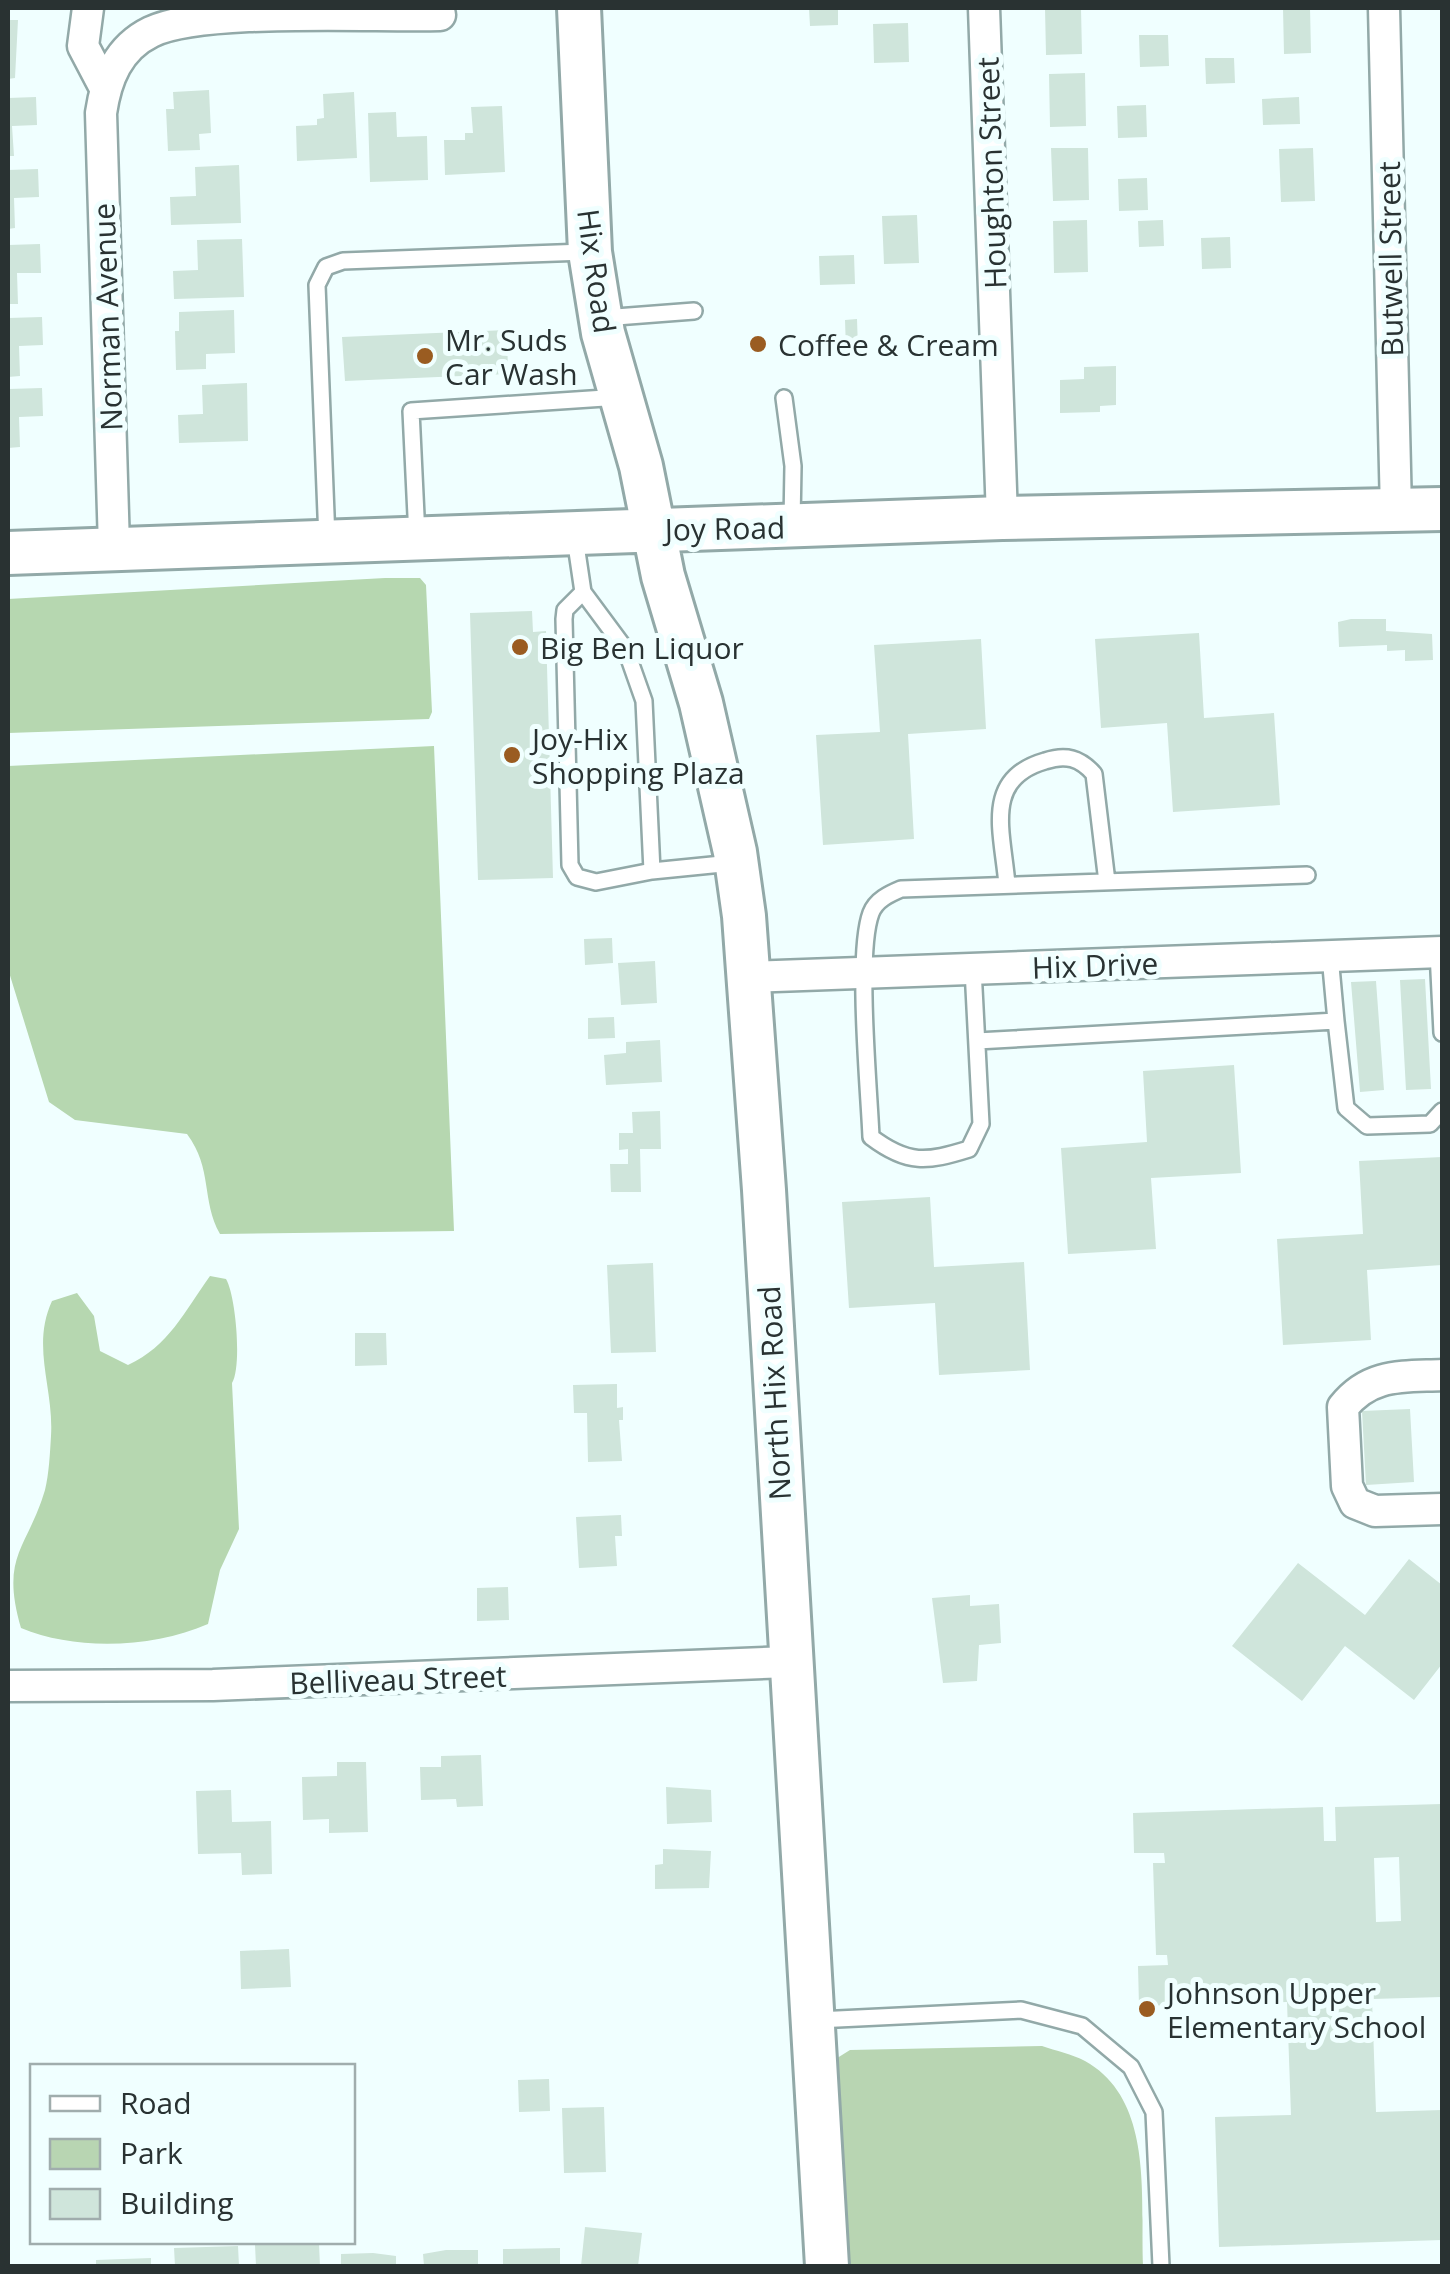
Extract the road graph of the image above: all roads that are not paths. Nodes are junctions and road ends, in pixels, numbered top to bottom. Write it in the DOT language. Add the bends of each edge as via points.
graph roads {
  1 [pos="88,8"];
  2 [pos="579,8"];
  3 [pos="984,8"];
  4 [pos="1384,8"];
  5 [pos="160,16"];
  6 [pos="440,16"];
  7 [pos="104,86"];
  8 [pos="590,252"];
  9 [pos="694,311"];
  10 [pos="600,319"];
  11 [pos="622,397"];
  12 [pos="784,398"];
  13 [pos="1442,510"];
  14 [pos="1396,511"];
  15 [pos="1002,518"];
  16 [pos="792,527"];
  17 [pos="654,529"];
  18 [pos="574,532"];
  19 [pos="417,537"];
  20 [pos="327,540"];
  21 [pos="114,548"];
  22 [pos="8,553"];
  23 [pos="582,592"];
  24 [pos="736,862"];
  25 [pos="652,871"];
  26 [pos="1307,874"];
  27 [pos="1107,882"];
  28 [pos="1008,885"];
  29 [pos="1440,952"];
  30 [pos="1330,956"];
  31 [pos="973,969"];
  32 [pos="865,973"];
  33 [pos="748,978"];
  34 [pos="1336,1021"];
  35 [pos="1442,1033"];
  36 [pos="977,1041"];
  37 [pos="1442,1111"];
  38 [pos="1442,1375"];
  39 [pos="1442,1509"];
  40 [pos="789,1662"];
  41 [pos="8,1686"];
  42 [pos="810,2020"];
  43 [pos="826,2266"];
  44 [pos="1161,2266"];
  1 -- 7 [label="street, Norman Avenue" via="83,46"];
  2 -- 8 [label="street, Hix Road"];
  3 -- 15 [label="street, Houghton Street"];
  4 -- 14 [label="street, Butwell Street"];
  5 -- 6 [label="street"];
  5 -- 7 [label="street" via="120,57"];
  7 -- 21 [label="street, Norman Avenue"];
  8 -- 10 [label="street, Hix Road"];
  8 -- 20 [label="lane" via="343,261 326,267 317,286"];
  9 -- 10 [label="lane"];
  10 -- 11 [label="street, Hix Road"];
  11 -- 17 [label="street, Hix Road"];
  11 -- 19 [label="lane" via="410,411"];
  12 -- 16 [label="lane"];
  13 -- 14 [label="street, Joy Road"];
  14 -- 15 [label="street, Joy Road"];
  15 -- 16 [label="street, Joy Road"];
  16 -- 17 [label="street, Joy Road"];
  17 -- 18 [label="street, Joy Road"];
  17 -- 24 [label="street, North Hix Road"];
  18 -- 19 [label="street, Joy Road"];
  18 -- 23 [label="lane"];
  19 -- 20 [label="street, Joy Road"];
  20 -- 21 [label="street, Joy Road"];
  21 -- 22 [label="street, Joy Road"];
  23 -- 25 [label="lane" via="626,650 644,701"];
  23 -- 25 [label="lane" via="564,619 570,865 577,877 596,882"];
  24 -- 25 [label="lane"];
  24 -- 33 [label="street, North Hix Road"];
  26 -- 27 [label="lane"];
  27 -- 28 [label="lane"];
  27 -- 28 [label="lane" via="1094,774 1068,757 1025,767 1000,796"];
  28 -- 32 [label="lane" via="900,889 882,898 871,913"];
  29 -- 30 [label="street, Hix Drive"];
  29 -- 35 [label="lane"];
  30 -- 31 [label="street, Hix Drive"];
  30 -- 34 [label="lane"];
  31 -- 32 [label="street, Hix Drive"];
  31 -- 36 [label="lane"];
  32 -- 33 [label="street, Hix Drive"];
  32 -- 36 [label="lane" via="871,1138 894,1154 929,1161 969,1149 981,1124"];
  33 -- 40 [label="street, North Hix Road"];
  34 -- 36 [label="lane"];
  34 -- 37 [label="lane" via="1346,1108 1367,1126 1430,1124"];
  38 -- 39 [label="street" via="1379,1378 1343,1407 1355,1503 1375,1511"];
  40 -- 41 [label="street, Belliveau Street"];
  40 -- 42 [label="street, North Hix Road"];
  42 -- 43 [label="street, North Hix Road"];
  42 -- 44 [label="lane" via="1020,2010 1082,2026 1131,2067 1154,2112"];
}
